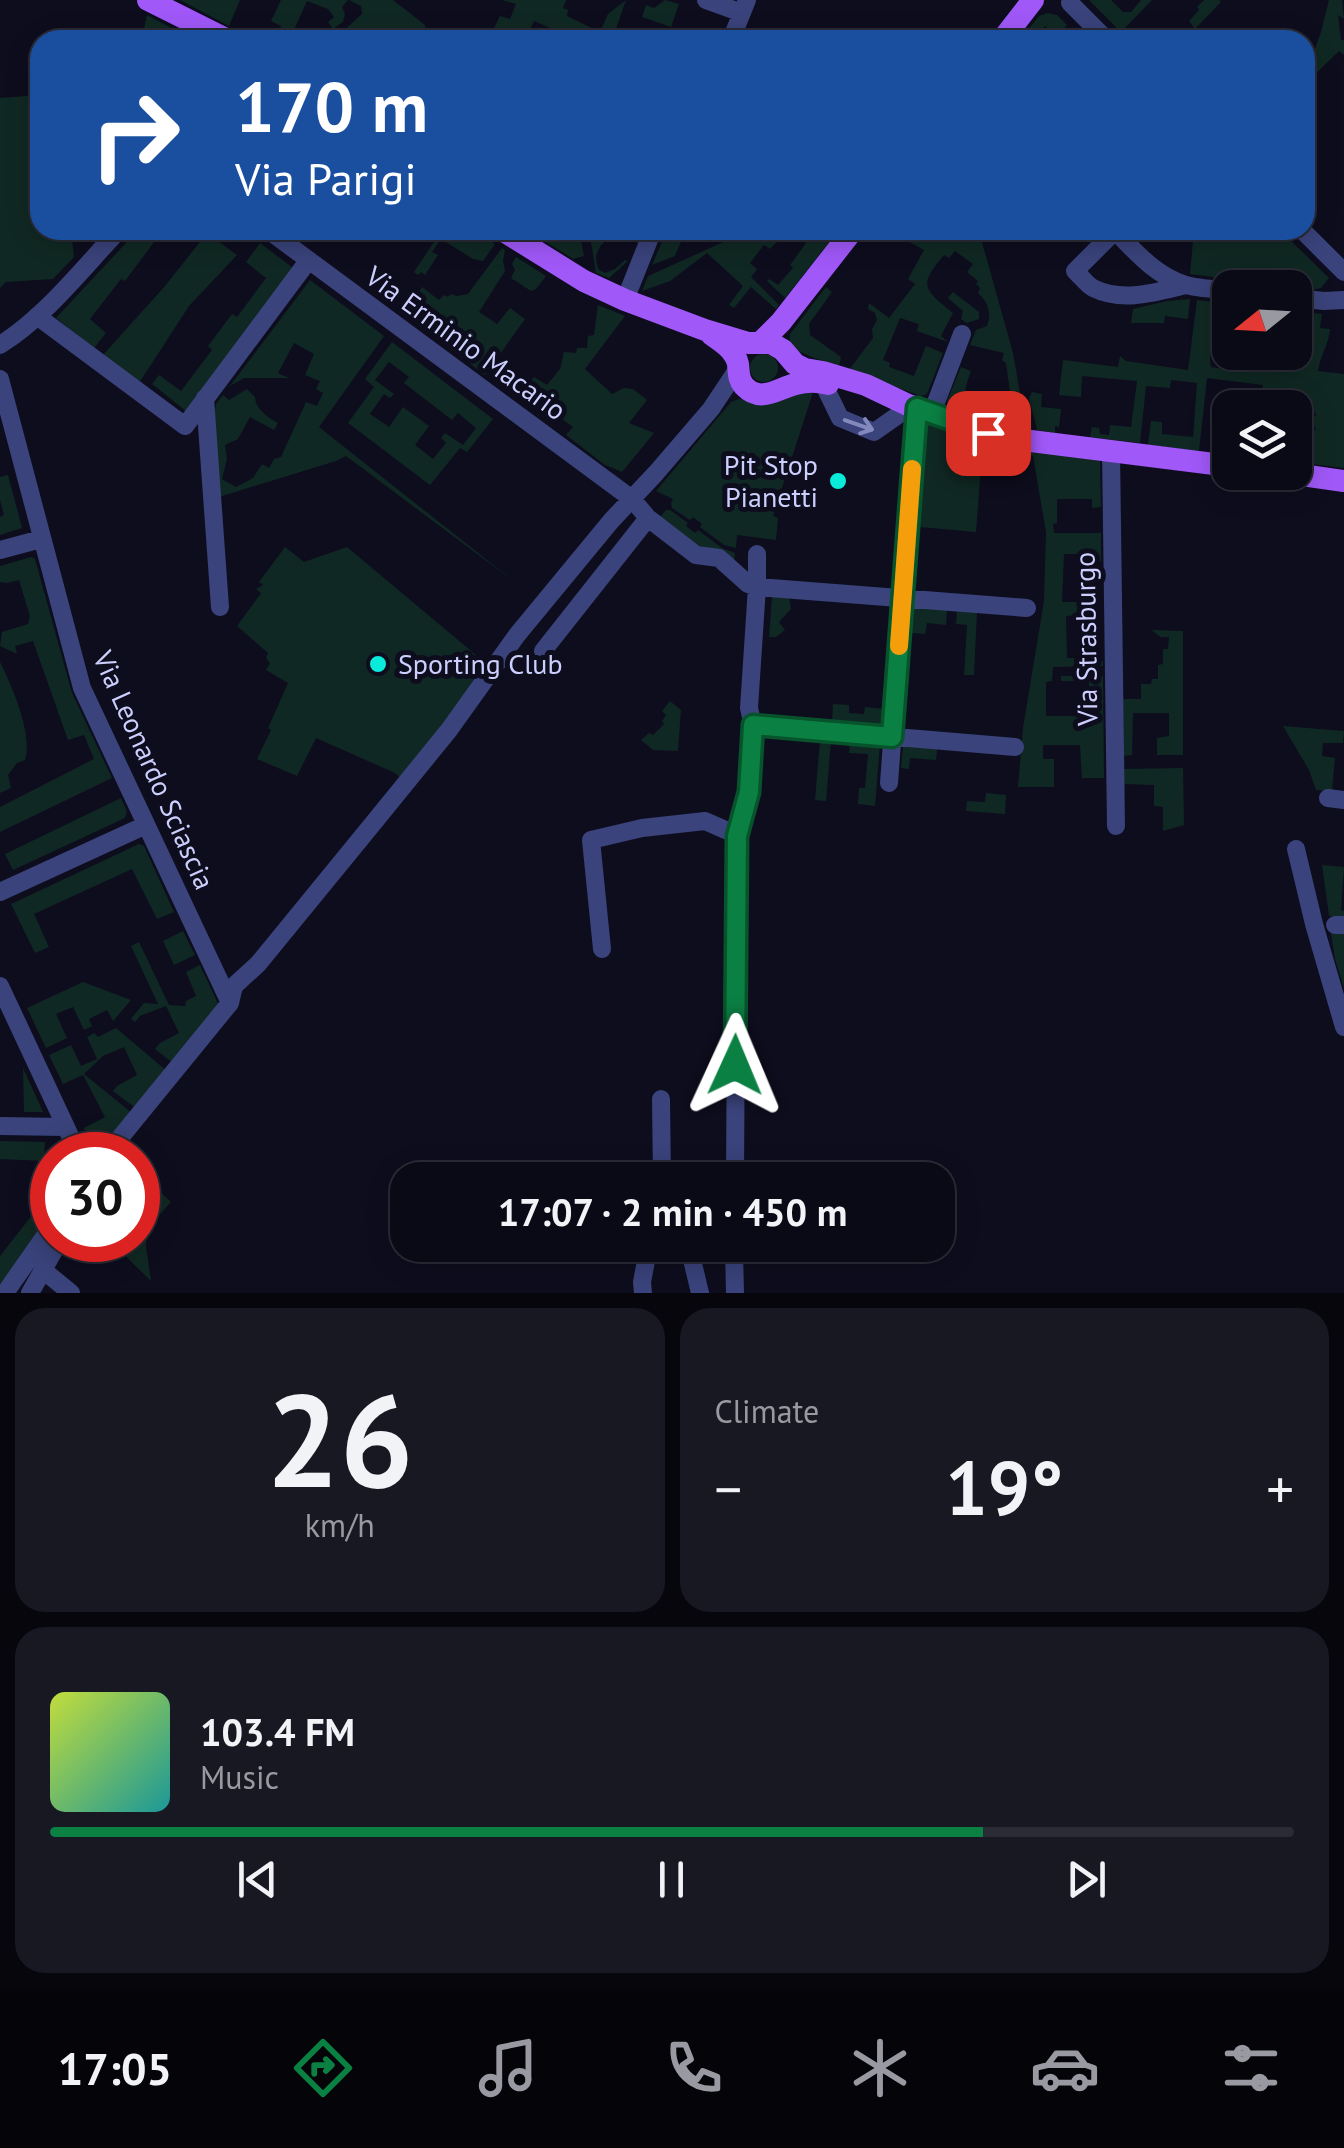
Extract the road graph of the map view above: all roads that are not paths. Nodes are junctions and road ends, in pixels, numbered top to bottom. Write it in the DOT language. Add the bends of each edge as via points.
graph roads {
  1 [pos="148,0"];
  2 [pos="706,0"];
  3 [pos="1033,0"];
  4 [pos="1070,4"];
  5 [pos="745,6"];
  6 [pos="207,30"];
  7 [pos="735,30"];
  8 [pos="1010,30"];
  9 [pos="1097,30"];
  10 [pos="109,240"];
  11 [pos="281,240"];
  12 [pos="518,240"];
  13 [pos="650,240"];
  14 [pos="845,240"];
  15 [pos="1105,240"];
  16 [pos="1125,240"];
  17 [pos="1312,240"];
  18 [pos="308,260"];
  19 [pos="1344,272"];
  20 [pos="1186,285"];
  21 [pos="1212,288"];
  22 [pos="625,300"];
  23 [pos="1312,300"];
  24 [pos="1344,300"];
  25 [pos="37,316"];
  26 [pos="781,322"];
  27 [pos="704,330"];
  28 [pos="962,334"];
  29 [pos="759,343"];
  30 [pos="0,345"];
  31 [pos="784,352"];
  32 [pos="738,367"];
  33 [pos="0,379"];
  34 [pos="823,383"];
  35 [pos="769,391"];
  36 [pos="205,398"];
  37 [pos="917,408"];
  38 [pos="711,409"];
  39 [pos="1111,451"];
  40 [pos="1212,464"];
  41 [pos="1312,476"];
  42 [pos="1344,480"];
  43 [pos="632,499"];
  44 [pos="648,518"];
  45 [pos="42,539"];
  46 [pos="0,550"];
  47 [pos="757,554"];
  48 [pos="757,587"];
  49 [pos="902,598"];
  50 [pos="220,607"];
  51 [pos="1027,608"];
  52 [pos="543,651"];
  53 [pos="753,725"];
  54 [pos="892,737"];
  55 [pos="1015,747"];
  56 [pos="889,783"];
  57 [pos="146,825"];
  58 [pos="1116,826"];
  59 [pos="737,836"];
  60 [pos="1296,849"];
  61 [pos="0,892"];
  62 [pos="602,948"];
  63 [pos="0,986"];
  64 [pos="230,1003"];
  65 [pos="1344,1027"];
  66 [pos="661,1099"];
  67 [pos="0,1126"];
  68 [pos="65,1127"];
  69 [pos="68,1132"];
  70 [pos="125,1132"];
  71 [pos="662,1162"];
  72 [pos="734,1162"];
  73 [pos="30,1257"];
  74 [pos="48,1262"];
  75 [pos="646,1262"];
  76 [pos="693,1262"];
  77 [pos="734,1262"];
  78 [pos="43,1270"];
  79 [pos="5,1293"];
  80 [pos="30,1293"];
  81 [pos="71,1293"];
  82 [pos="643,1293"];
  83 [pos="700,1293"];
  84 [pos="735,1293"];
  1 -- 6 [label="main road"];
  2 -- 5 [label="street"];
  3 -- 8 [label="main road"];
  4 -- 9 [label="street"];
  5 -- 7 [label="street"];
  10 -- 25 [label="street"];
  11 -- 18 [label="street, Via Erminio Macario"];
  12 -- 22 [label="main road"];
  13 -- 22 [label="street"];
  14 -- 26 [label="main road"];
  15 -- 20 [label="street" via="1075,270 1091,288 1135,296"];
  16 -- 20 [label="street" via="1152,268"];
  17 -- 19 [label="street"];
  18 -- 36 [label="street"];
  18 -- 43 [label="street, Via Erminio Macario"];
  20 -- 21 [label="street"];
  22 -- 27 [label="main road"];
  23 -- 24 [label="street"];
  25 -- 30 [label="street"];
  25 -- 36 [label="street" via="185,426"];
  26 -- 29 [label="main road"];
  26 -- 31 [label="main road"];
  27 -- 29 [label="main road"];
  27 -- 32 [label="main road" via="727,346"];
  28 -- 37 [label="street"];
  29 -- 31 [label="main road"];
  29 -- 32 [label="main road" via="744,350"];
  31 -- 35 [label="main road" via="789,376"];
  31 -- 37 [label="main road" via="805,369"];
  32 -- 35 [label="main road" via="744,386"];
  32 -- 38 [label="street"];
  33 -- 45 [label="street, Via Leonardo Sciascia"];
  34 -- 35 [label="main road"];
  34 -- 37 [label="main road"];
  34 -- 37 [label="street, one-way" via="840,418 874,432"];
  35 -- 38 [label="street" via="734,394"];
  36 -- 50 [label="street"];
  37 -- 39 [label="main road" via="988,433"];
  37 -- 49 [label="street"];
  38 -- 43 [label="street"];
  39 -- 40 [label="main road"];
  39 -- 58 [label="street, Via Strasburgo"];
  41 -- 42 [label="main road"];
  43 -- 44 [label="street, Via Erminio Macario"];
  43 -- 64 [label="street" via="234,986"];
  44 -- 48 [label="street, Via Erminio Macario"];
  44 -- 52 [label="street"];
  45 -- 46 [label="street"];
  45 -- 57 [label="street, Via Leonardo Sciascia" via="82,688"];
  47 -- 48 [label="street"];
  48 -- 49 [label="street"];
  48 -- 53 [label="street"];
  49 -- 51 [label="street"];
  49 -- 54 [label="street"];
  53 -- 54 [label="street"];
  53 -- 59 [label="street" via="749,792"];
  54 -- 55 [label="street"];
  54 -- 56 [label="street"];
  57 -- 61 [label="street"];
  57 -- 64 [label="street, Via Leonardo Sciascia"];
  59 -- 62 [label="street" via="705,821 591,840"];
  59 -- 72 [label="street"];
  60 -- 65 [label="street"];
  63 -- 68 [label="street"];
  64 -- 70 [label="street"];
  66 -- 71 [label="street"];
  67 -- 68 [label="street"];
  68 -- 69 [label="street"];
  73 -- 79 [label="street"];
  74 -- 78 [label="street"];
  75 -- 82 [label="street"];
  76 -- 83 [label="street"];
  77 -- 84 [label="street"];
  78 -- 80 [label="street"];
  78 -- 81 [label="street"];
}
